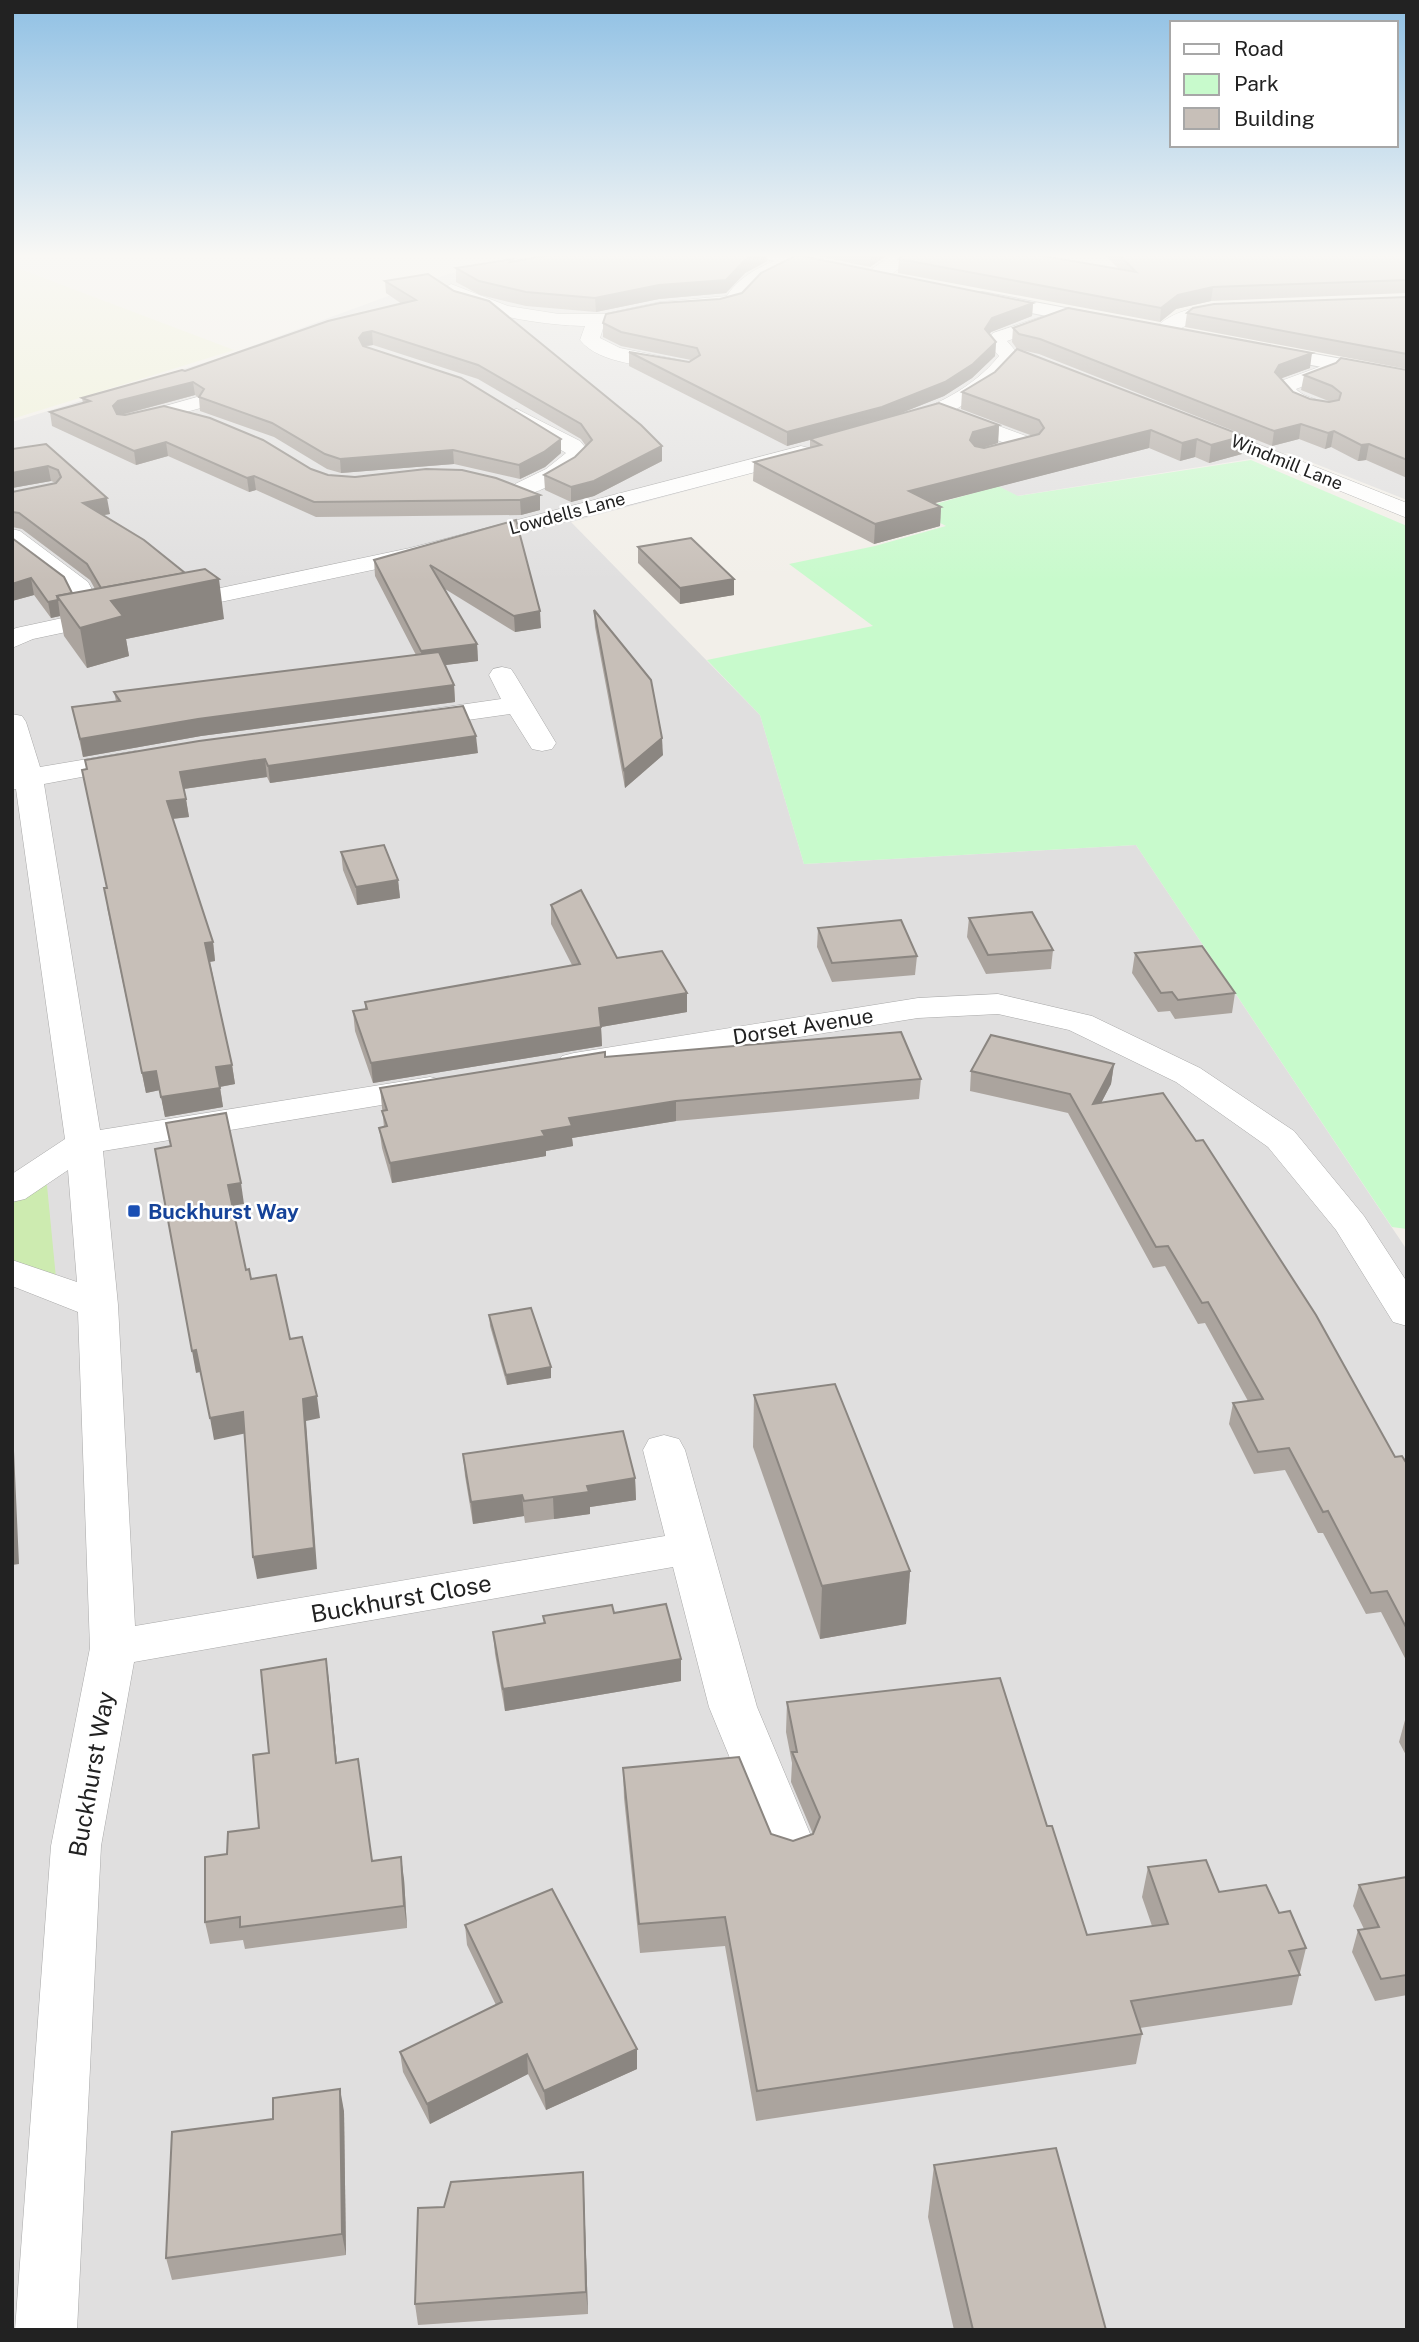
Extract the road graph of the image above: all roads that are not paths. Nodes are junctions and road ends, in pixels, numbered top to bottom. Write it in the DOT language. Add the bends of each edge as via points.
graph roads {
  1 [pos="661,362"];
  2 [pos="1014,362"];
  3 [pos="1325,362"];
  4 [pos="1334,364"];
  5 [pos="688,367"];
  6 [pos="1407,377"];
  7 [pos="498,402"];
  8 [pos="1326,410"];
  9 [pos="207,411"];
  10 [pos="940,411"];
  11 [pos="1182,421"];
  12 [pos="128,422"];
  13 [pos="888,428"];
  14 [pos="823,447"];
  15 [pos="982,457"];
  16 [pos="498,481"];
  17 [pos="523,489"];
  18 [pos="1407,511"];
  19 [pos="568,512"];
  20 [pos="12,536"];
  21 [pos="153,608"];
  22 [pos="127,613"];
  23 [pos="95,618"];
  24 [pos="12,639"];
  25 [pos="502,676"];
  26 [pos="518,705"];
  27 [pos="399,721"];
  28 [pos="12,722"];
  29 [pos="542,743"];
  30 [pos="157,756"];
  31 [pos="21,779"];
  32 [pos="547,1068"];
  33 [pos="465,1081"];
  34 [pos="84,1143"];
  35 [pos="12,1191"];
  36 [pos="12,1272"];
  37 [pos="98,1305"];
  38 [pos="1407,1314"];
  39 [pos="664,1450"];
  40 [pos="690,1548"];
  41 [pos="113,1648"];
  42 [pos="791,1848"];
  43 [pos="46,2330"];
  1 -- 5 [label="street"];
  2 -- 10 [label="street"];
  3 -- 4 [label="street"];
  4 -- 6 [label="street"];
  4 -- 8 [label="street" via="1285,386 1295,399"];
  7 -- 17 [label="street" via="579,453 554,474"];
  9 -- 12 [label="street" via="171,411"];
  10 -- 13 [label="street"];
  10 -- 15 [label="street" via="1029,445"];
  11 -- 18 [label="street, Windmill Lane"];
  14 -- 19 [label="street, Lowdells Lane"];
  16 -- 17 [label="street"];
  17 -- 19 [label="street"];
  19 -- 21 [label="street, Lowdells Lane" via="421,551"];
  20 -- 23 [label="street" via="79,587"];
  22 -- 23 [label="street"];
  23 -- 24 [label="street"];
  25 -- 26 [label="street"];
  26 -- 27 [label="street"];
  26 -- 29 [label="street"];
  28 -- 31 [label="street, Buckhurst Way"];
  30 -- 31 [label="street"];
  31 -- 34 [label="street, Buckhurst Way"];
  32 -- 38 [label="street, Dorset Avenue" via="918,1007 998,1004 1080,1023 1188,1075 1281,1139 1351,1224"];
  33 -- 34 [label="street"];
  34 -- 35 [label="street"];
  34 -- 37 [label="street, Buckhurst Way"];
  36 -- 37 [label="street"];
  37 -- 41 [label="street, Buckhurst Way"];
  39 -- 40 [label="street"];
  40 -- 41 [label="street, Buckhurst Close"];
  40 -- 42 [label="street" via="733,1707"];
  41 -- 43 [label="street, Buckhurst Way" via="76,1846"];
}
